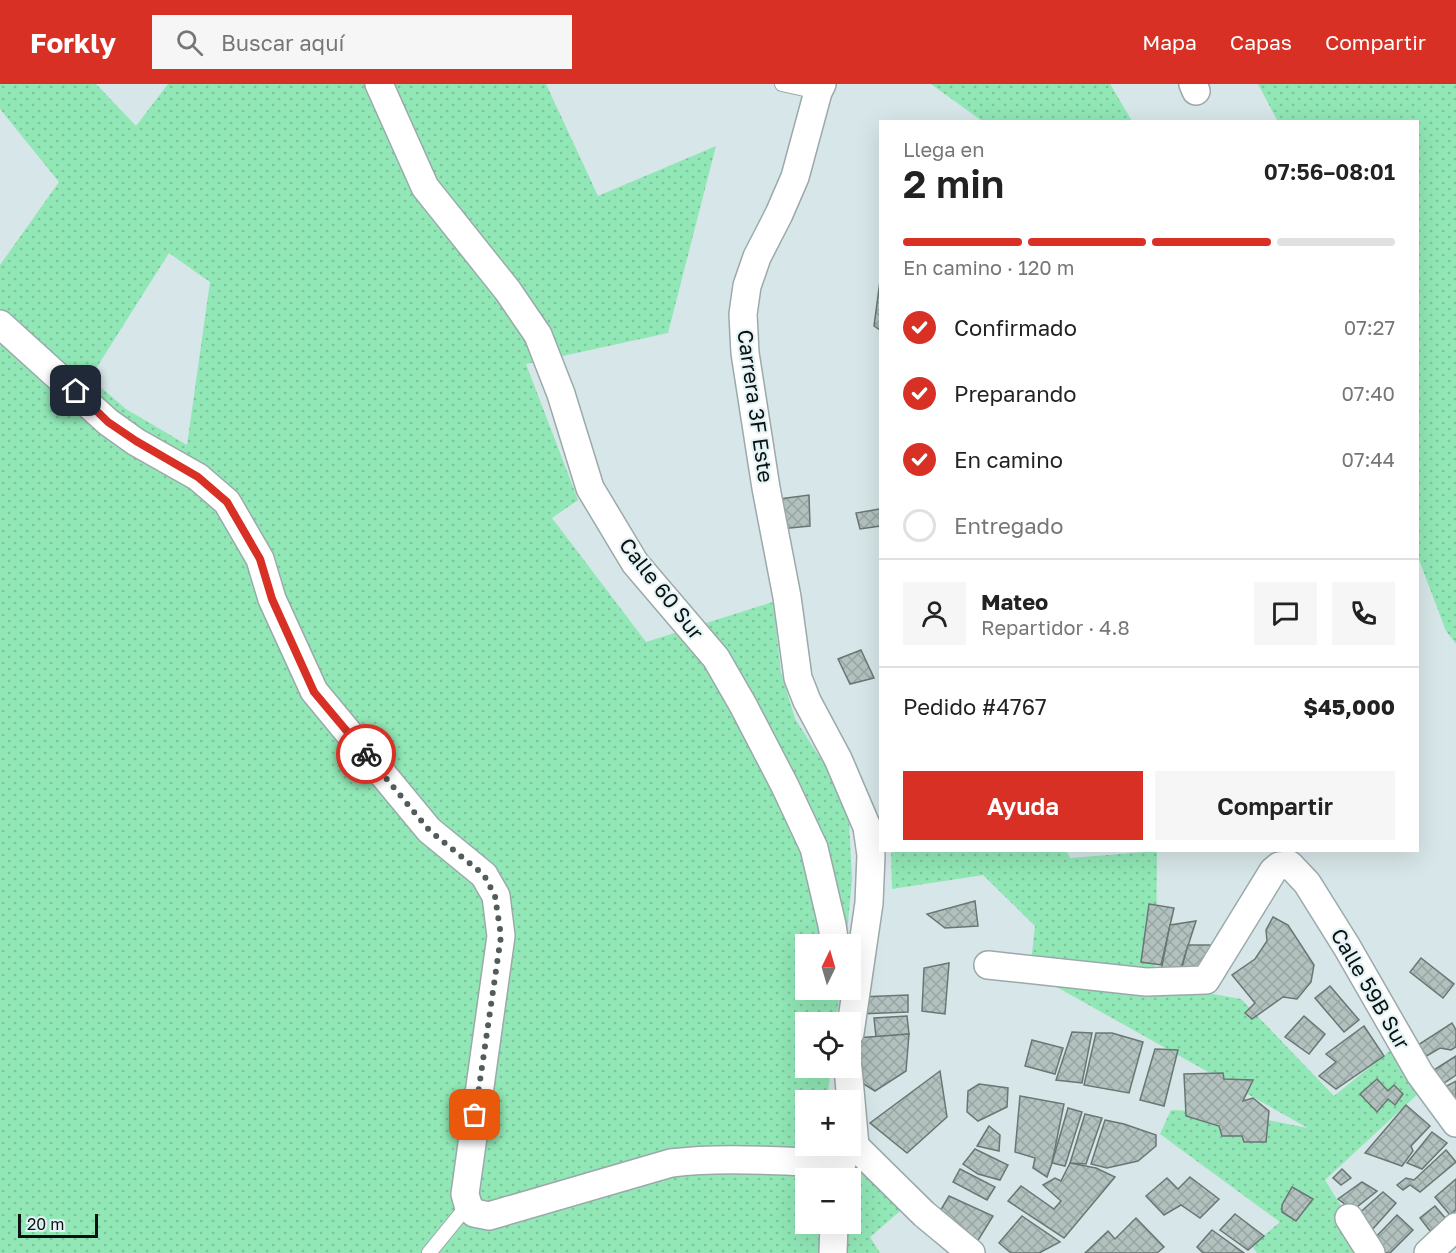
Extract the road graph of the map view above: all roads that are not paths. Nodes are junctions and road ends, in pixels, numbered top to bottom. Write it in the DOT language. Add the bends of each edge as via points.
graph roads {
  1 [pos="379,84"];
  2 [pos="782,84"];
  3 [pos="820,88"];
  4 [pos="0,324"];
  5 [pos="869,802"];
  6 [pos="833,934"];
  7 [pos="988,965"];
  8 [pos="853,1012"];
  9 [pos="848,1078"];
  10 [pos="1456,1123"];
  11 [pos="845,1163"];
  12 [pos="468,1205"];
  13 [pos="1349,1218"];
  14 [pos="1456,1227"];
  15 [pos="834,1234"];
  16 [pos="429,1253"];
  17 [pos="833,1253"];
  18 [pos="971,1253"];
  19 [pos="1371,1253"];
  20 [pos="1428,1253"];
  1 -- 6 [label="street, Calle 60 Sur" via="425,187 538,335 590,488 635,563 716,658 742,705 814,848"];
  2 -- 3 [label="lane"];
  3 -- 5 [label="street, Carrera 3F Este" via="795,177 747,286 743,314 745,353 798,678 838,759"];
  4 -- 12 [label="street" via="108,422 198,477 227,502 260,559 272,599 314,692 429,830 484,875 490,885 501,936 465,1194"];
  5 -- 8 [label="street, Carrera 3F Este" via="871,862 867,917"];
  7 -- 10 [label="street, Calle 59B Sur" via="1146,982 1206,980 1273,871 1290,865 1307,883 1420,1074"];
  9 -- 11 [label="street"];
  11 -- 12 [label="street" via="671,1162 489,1216 474,1213"];
  11 -- 18 [label="street" via="924,1214"];
  12 -- 16 [label="lane"];
  13 -- 19 [label="street"];
  14 -- 20 [label="street"];
  15 -- 17 [label="street"];
}
